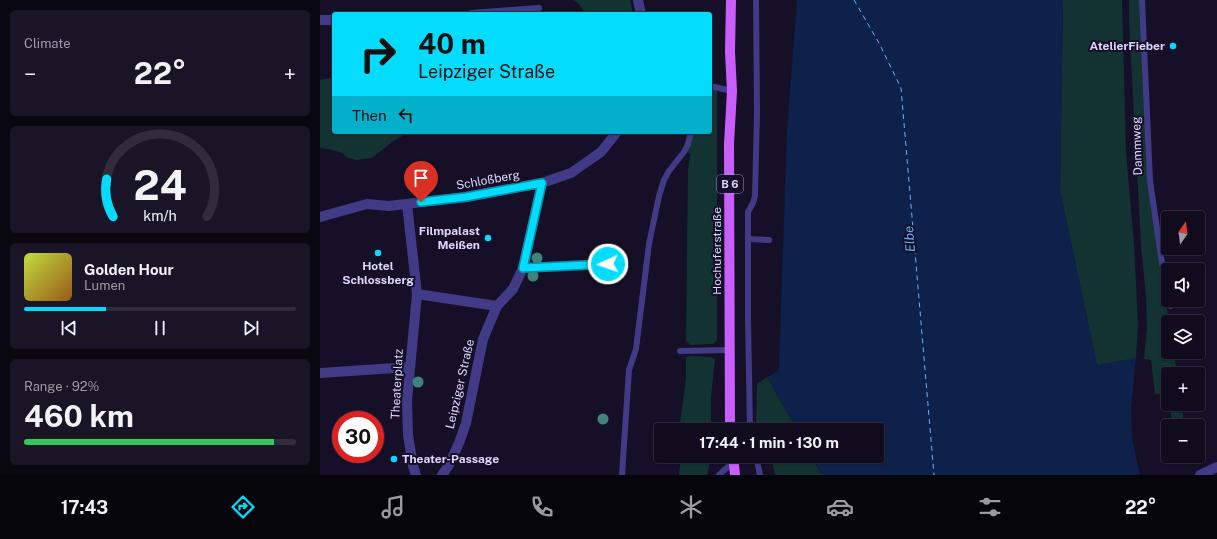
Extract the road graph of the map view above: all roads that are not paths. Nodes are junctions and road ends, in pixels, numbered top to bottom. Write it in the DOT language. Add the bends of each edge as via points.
graph roads {
  1 [pos="638,0"];
  2 [pos="731,0"];
  3 [pos="756,0"];
  4 [pos="1142,0"];
  5 [pos="539,8"];
  6 [pos="485,12"];
  7 [pos="641,12"];
  8 [pos="320,20"];
  9 [pos="332,20"];
  10 [pos="712,86"];
  11 [pos="732,91"];
  12 [pos="615,134"];
  13 [pos="690,134"];
  14 [pos="542,183"];
  15 [pos="407,204"];
  16 [pos="320,218"];
  17 [pos="748,239"];
  18 [pos="769,240"];
  19 [pos="1162,263"];
  20 [pos="608,264"];
  21 [pos="523,268"];
  22 [pos="417,294"];
  23 [pos="498,306"];
  24 [pos="730,350"];
  25 [pos="680,351"];
  26 [pos="410,368"];
  27 [pos="320,373"];
  28 [pos="730,423"];
  29 [pos="750,423"];
  30 [pos="730,463"];
  31 [pos="734,463"];
  32 [pos="757,463"];
  33 [pos="1217,467"];
  34 [pos="416,475"];
  35 [pos="442,475"];
  36 [pos="622,475"];
  37 [pos="720,475"];
  38 [pos="735,475"];
  39 [pos="760,475"];
  40 [pos="1200,475"];
  1 -- 7 [label="street"];
  2 -- 11 [label="main road, Hochuferstraße / B 6"];
  3 -- 17 [label="lane" via="755,196 748,212"];
  4 -- 19 [label="lane, Dammweg" via="1150,181"];
  5 -- 6 [label="lane"];
  8 -- 9 [label="street"];
  10 -- 11 [label="lane"];
  11 -- 24 [label="main road, Hochuferstraße / B 6" via="729,144"];
  12 -- 14 [label="street" via="600,152 571,173"];
  13 -- 36 [label="lane" via="684,152 664,180 649,244 636,349 629,370"];
  14 -- 15 [label="street, Schloßberg" via="466,197"];
  14 -- 21 [label="street, Leipziger Straße"];
  15 -- 16 [label="street, Schloßberg" via="367,204"];
  15 -- 22 [label="street, Theaterplatz"];
  17 -- 18 [label="lane"];
  17 -- 29 [label="lane"];
  20 -- 21 [label="street"];
  21 -- 23 [label="street, Leipziger Straße" via="513,289"];
  22 -- 23 [label="street"];
  22 -- 26 [label="street, Theaterplatz"];
  23 -- 35 [label="street, Leipziger Straße" via="483,339 466,423 449,465"];
  24 -- 25 [label="lane"];
  24 -- 28 [label="main road, Hochuferstraße / B 6"];
  26 -- 27 [label="street"];
  26 -- 34 [label="street, Theaterplatz" via="407,401 408,435"];
  30 -- 37 [label="lane"];
  31 -- 38 [label="main road"];
  32 -- 39 [label="lane"];
  33 -- 40 [label="street"];
}
